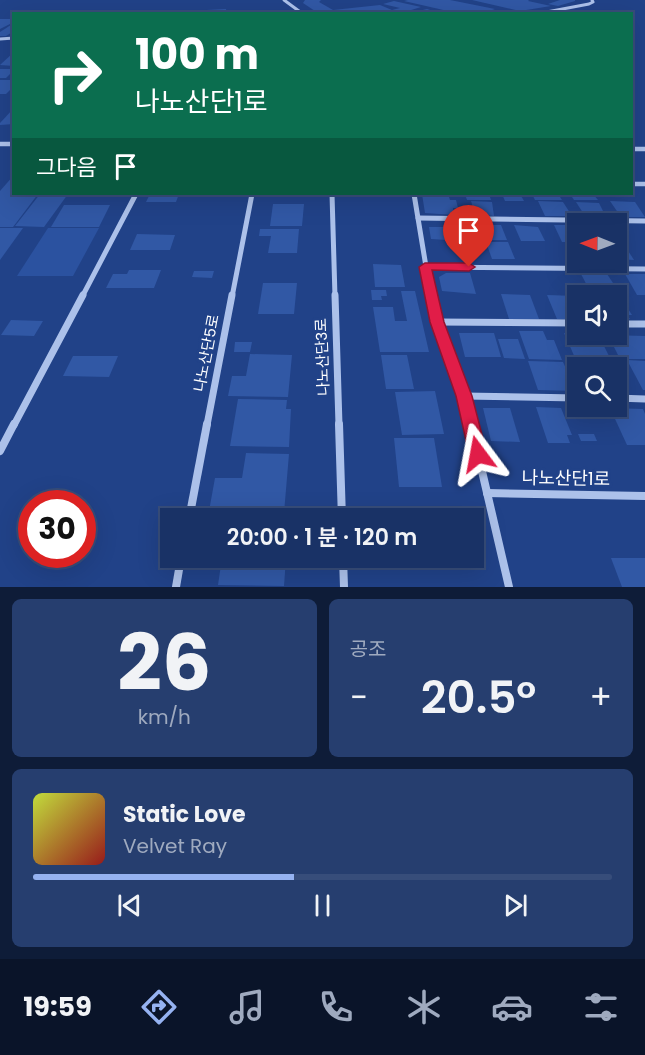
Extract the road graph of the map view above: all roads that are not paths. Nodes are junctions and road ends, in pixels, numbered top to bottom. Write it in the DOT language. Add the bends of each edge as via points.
graph roads {
  1 [pos="285,0"];
  2 [pos="592,0"];
  3 [pos="300,12"];
  4 [pos="546,12"];
  5 [pos="135,195"];
  6 [pos="252,195"];
  7 [pos="332,195"];
  8 [pos="414,195"];
  9 [pos="418,218"];
  10 [pos="645,221"];
  11 [pos="425,267"];
  12 [pos="645,268"];
  13 [pos="437,322"];
  14 [pos="567,323"];
  15 [pos="627,324"];
  16 [pos="645,324"];
  17 [pos="464,396"];
  18 [pos="567,398"];
  19 [pos="627,398"];
  20 [pos="645,399"];
  21 [pos="0,451"];
  22 [pos="487,493"];
  23 [pos="645,496"];
  24 [pos="191,508"];
  25 [pos="342,508"];
  26 [pos="179,568"];
  27 [pos="343,568"];
  28 [pos="176,587"];
  29 [pos="344,587"];
  30 [pos="509,587"];
  1 -- 3 [label="street"];
  2 -- 4 [label="street"];
  5 -- 21 [label="street"];
  6 -- 24 [label="street, 나노산단5로"];
  7 -- 25 [label="street, 나노산단3로"];
  8 -- 9 [label="street"];
  9 -- 10 [label="street"];
  9 -- 11 [label="street"];
  11 -- 12 [label="street"];
  11 -- 13 [label="street"];
  13 -- 14 [label="street"];
  13 -- 17 [label="street"];
  15 -- 16 [label="street"];
  17 -- 18 [label="street"];
  17 -- 22 [label="street"];
  19 -- 20 [label="street"];
  22 -- 23 [label="street, 나노산단1로"];
  22 -- 30 [label="street"];
  26 -- 28 [label="street"];
  27 -- 29 [label="street"];
}
